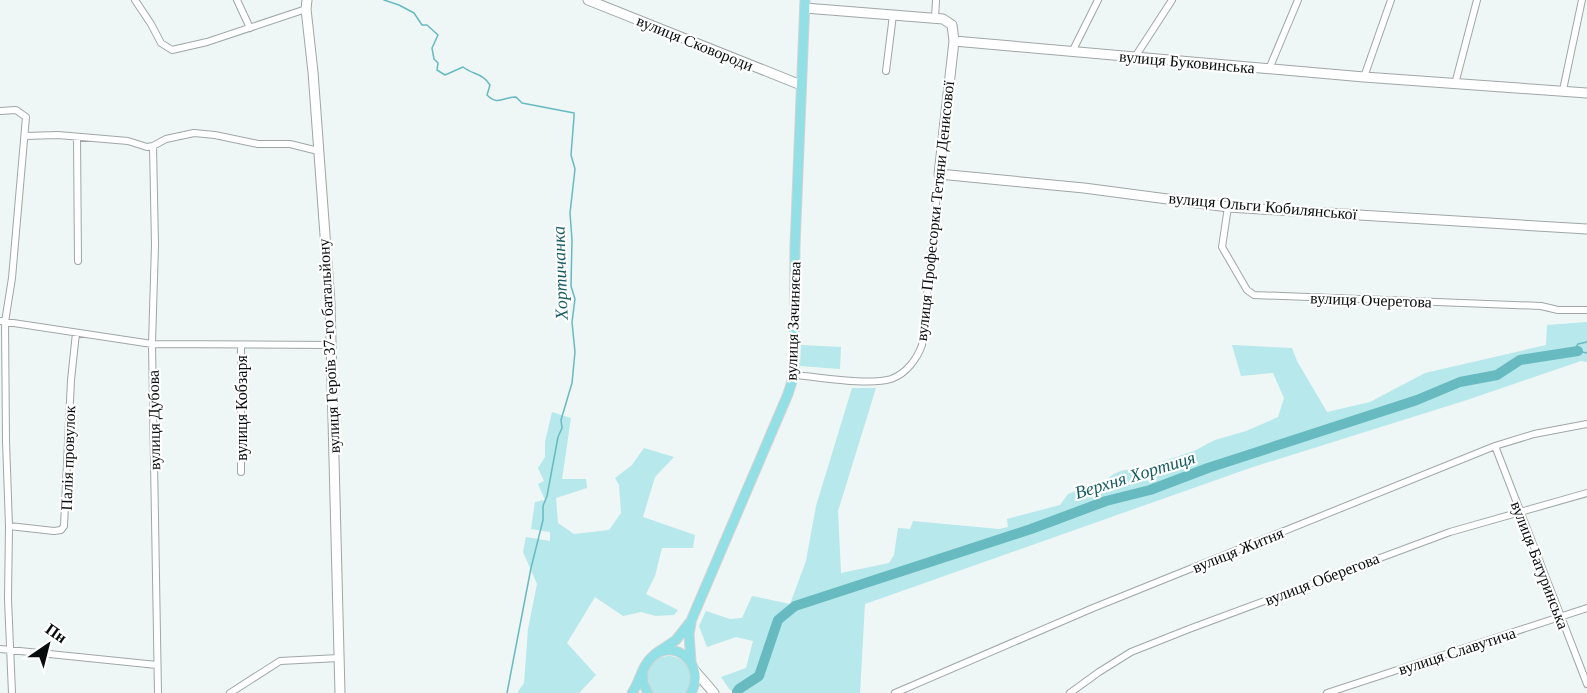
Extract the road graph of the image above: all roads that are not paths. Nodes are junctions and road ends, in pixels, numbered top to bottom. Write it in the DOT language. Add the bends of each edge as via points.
graph roads {
  1 [pos="135,0"];
  2 [pos="237,0"];
  3 [pos="588,0"];
  4 [pos="936,0"];
  5 [pos="1098,0"];
  6 [pos="1172,0"];
  7 [pos="1298,0"];
  8 [pos="1391,0"];
  9 [pos="1477,0"];
  10 [pos="1582,0"];
  11 [pos="307,4"];
  12 [pos="805,4"];
  13 [pos="893,15"];
  14 [pos="935,18"];
  15 [pos="250,28"];
  16 [pos="954,41"];
  17 [pos="1072,52"];
  18 [pos="1135,57"];
  19 [pos="1269,69"];
  20 [pos="886,71"];
  21 [pos="1364,77"];
  22 [pos="1455,84"];
  23 [pos="801,86"];
  24 [pos="1563,90"];
  25 [pos="1587,93"];
  26 [pos="0,111"];
  27 [pos="26,136"];
  28 [pos="77,137"];
  29 [pos="153,146"];
  30 [pos="318,151"];
  31 [pos="939,174"];
  32 [pos="1228,207"];
  33 [pos="1587,230"];
  34 [pos="78,261"];
  35 [pos="1587,310"];
  36 [pos="2,321"];
  37 [pos="76,333"];
  38 [pos="152,345"];
  39 [pos="242,345"];
  40 [pos="332,345"];
  41 [pos="794,375"];
  42 [pos="1587,424"];
  43 [pos="1495,446"];
  44 [pos="241,472"];
  45 [pos="1587,493"];
  46 [pos="1521,512"];
  47 [pos="9,526"];
  48 [pos="1587,608"];
  49 [pos="1560,618"];
  50 [pos="691,621"];
  51 [pos="0,649"];
  52 [pos="11,650"];
  53 [pos="655,654"];
  54 [pos="339,658"];
  55 [pos="157,665"];
  56 [pos="693,667"];
  57 [pos="643,672"];
  58 [pos="1587,684"];
  59 [pos="12,693"];
  60 [pos="158,693"];
  61 [pos="230,693"];
  62 [pos="340,693"];
  63 [pos="632,693"];
  64 [pos="648,693"];
  65 [pos="691,693"];
  66 [pos="714,693"];
  67 [pos="895,693"];
  68 [pos="1070,693"];
  69 [pos="1327,693"];
  1 -- 15 [label="street" via="161,43 172,50"];
  2 -- 15 [label="street"];
  3 -- 23 [label="street, вулиця Сковороди"];
  4 -- 14 [label="street"];
  5 -- 17 [label="street"];
  6 -- 18 [label="street"];
  7 -- 19 [label="street"];
  8 -- 21 [label="street"];
  9 -- 22 [label="street"];
  10 -- 24 [label="street"];
  11 -- 15 [label="street"];
  11 -- 30 [label="street, вулиця Героїв 37-го батальйону"];
  12 -- 13 [label="street"];
  12 -- 23 [label="main road, вулиця Зачиняєва"];
  13 -- 14 [label="street"];
  13 -- 20 [label="street"];
  14 -- 16 [label="street" via="950,22"];
  16 -- 17 [label="street, вулиця Буковинська"];
  16 -- 31 [label="street, вулиця Професорки Тетяни Денисової"];
  17 -- 18 [label="street, вулиця Буковинська"];
  18 -- 19 [label="street, вулиця Буковинська"];
  19 -- 21 [label="street, вулиця Буковинська"];
  21 -- 22 [label="street, вулиця Буковинська"];
  22 -- 24 [label="street, вулиця Буковинська"];
  23 -- 41 [label="main road, вулиця Зачиняєва"];
  24 -- 25 [label="street, вулиця Буковинська"];
  26 -- 27 [label="street" via="12,109 24,114"];
  27 -- 28 [label="street"];
  27 -- 36 [label="street" via="12,278"];
  28 -- 29 [label="street"];
  28 -- 34 [label="street"];
  29 -- 30 [label="street" via="194,133"];
  29 -- 38 [label="street, вулиця Дубова"];
  30 -- 40 [label="street, вулиця Героїв 37-го батальйону"];
  31 -- 32 [label="street, вулиця Ольги Кобилянської"];
  31 -- 41 [label="street, вулиця Професорки Тетяни Денисової" via="921,345 910,366 891,379 872,381"];
  32 -- 33 [label="street, вулиця Ольги Кобилянської"];
  32 -- 35 [label="street, вулиця Очеретова" via="1222,247 1247,290 1254,295"];
  36 -- 37 [label="street"];
  36 -- 47 [label="street"];
  37 -- 38 [label="street"];
  37 -- 47 [label="street, Палія провулок" via="64,526 60,531"];
  38 -- 39 [label="street"];
  38 -- 55 [label="street, вулиця Дубова"];
  39 -- 40 [label="street"];
  39 -- 44 [label="street, вулиця Кобзаря"];
  40 -- 54 [label="street, вулиця Героїв 37-го батальйону"];
  41 -- 50 [label="main road, вулиця Зачиняєва"];
  42 -- 43 [label="street, вулиця Житня"];
  43 -- 46 [label="street, вулиця Батуринська"];
  43 -- 67 [label="street, вулиця Житня" via="1092,608"];
  45 -- 46 [label="street, вулиця Оберегова"];
  46 -- 49 [label="street, вулиця Батуринська"];
  46 -- 68 [label="street, вулиця Оберегова" via="1450,532 1131,652"];
  47 -- 52 [label="street"];
  48 -- 49 [label="street, вулиця Славутича"];
  49 -- 58 [label="street, вулиця Батуринська"];
  49 -- 69 [label="street, вулиця Славутича"];
  50 -- 53 [label="main road" via="676,640"];
  50 -- 56 [label="main road"];
  51 -- 52 [label="street"];
  52 -- 55 [label="street"];
  52 -- 59 [label="street"];
  53 -- 56 [label="main road" via="683,654"];
  53 -- 57 [label="main road"];
  54 -- 61 [label="street" via="280,661"];
  54 -- 62 [label="street, вулиця Героїв 37-го батальйону"];
  55 -- 60 [label="street, вулиця Дубова"];
  56 -- 65 [label="main road" via="695,682"];
  56 -- 66 [label="street"];
  57 -- 63 [label="main road"];
  57 -- 64 [label="main road"];
}
